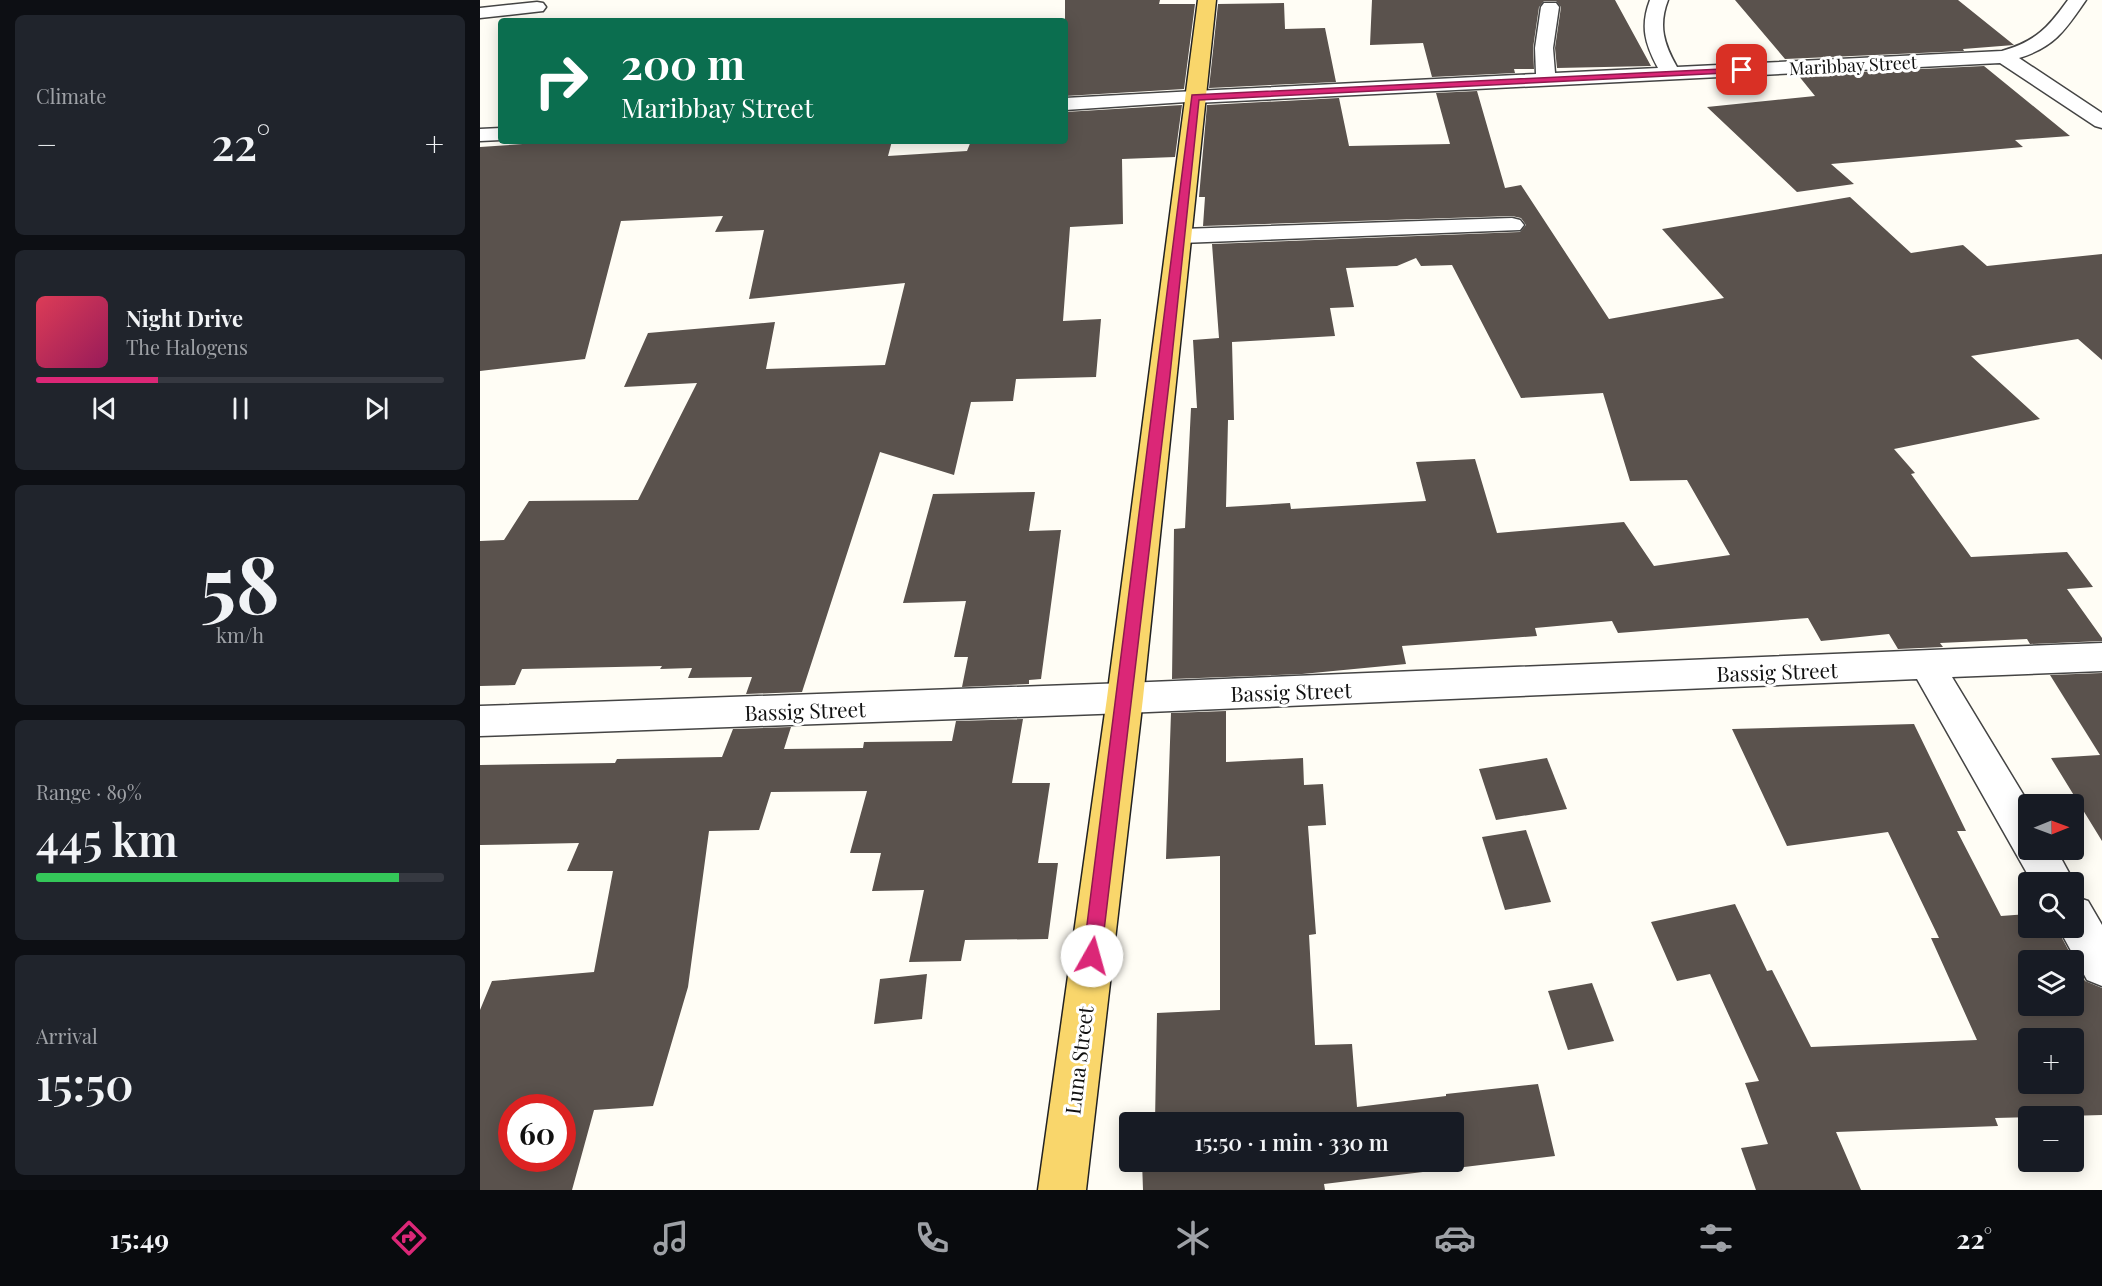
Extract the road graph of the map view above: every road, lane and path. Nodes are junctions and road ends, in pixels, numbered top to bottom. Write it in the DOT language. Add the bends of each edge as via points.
graph roads {
  1 [pos="1208,0"];
  2 [pos="1659,0"];
  3 [pos="2077,0"];
  4 [pos="537,7"];
  5 [pos="1550,7"];
  6 [pos="480,13"];
  7 [pos="2004,57"];
  8 [pos="1671,74"];
  9 [pos="1546,80"];
  10 [pos="1195,97"];
  11 [pos="1068,104"];
  12 [pos="2102,122"];
  13 [pos="498,134"];
  14 [pos="480,135"];
  15 [pos="1512,225"];
  16 [pos="1181,236"];
  17 [pos="2102,657"];
  18 [pos="1927,665"];
  19 [pos="1125,698"];
  20 [pos="480,721"];
  21 [pos="2018,821"];
  22 [pos="2084,934"];
  23 [pos="2102,965"];
  24 [pos="1062,1190"];
  1 -- 10 [label="main road, Luna Street"];
  2 -- 8 [label="street" via="1651,29"];
  3 -- 7 [label="street, Maribbay Street" via="2050,38"];
  4 -- 6 [label="street"];
  5 -- 9 [label="street" via="1544,48"];
  7 -- 8 [label="street, Maribbay Street"];
  7 -- 12 [label="street"];
  8 -- 9 [label="street, Maribbay Street"];
  9 -- 10 [label="street, Maribbay Street"];
  10 -- 11 [label="street, Maribbay Street"];
  10 -- 16 [label="main road, Luna Street"];
  13 -- 14 [label="street"];
  15 -- 16 [label="street"];
  16 -- 19 [label="main road, Luna Street"];
  17 -- 18 [label="street, Bassig Street"];
  18 -- 19 [label="street, Bassig Street"];
  18 -- 21 [label="street"];
  19 -- 20 [label="street, Bassig Street"];
  19 -- 24 [label="main road, Luna Street"];
  22 -- 23 [label="street"];
}
